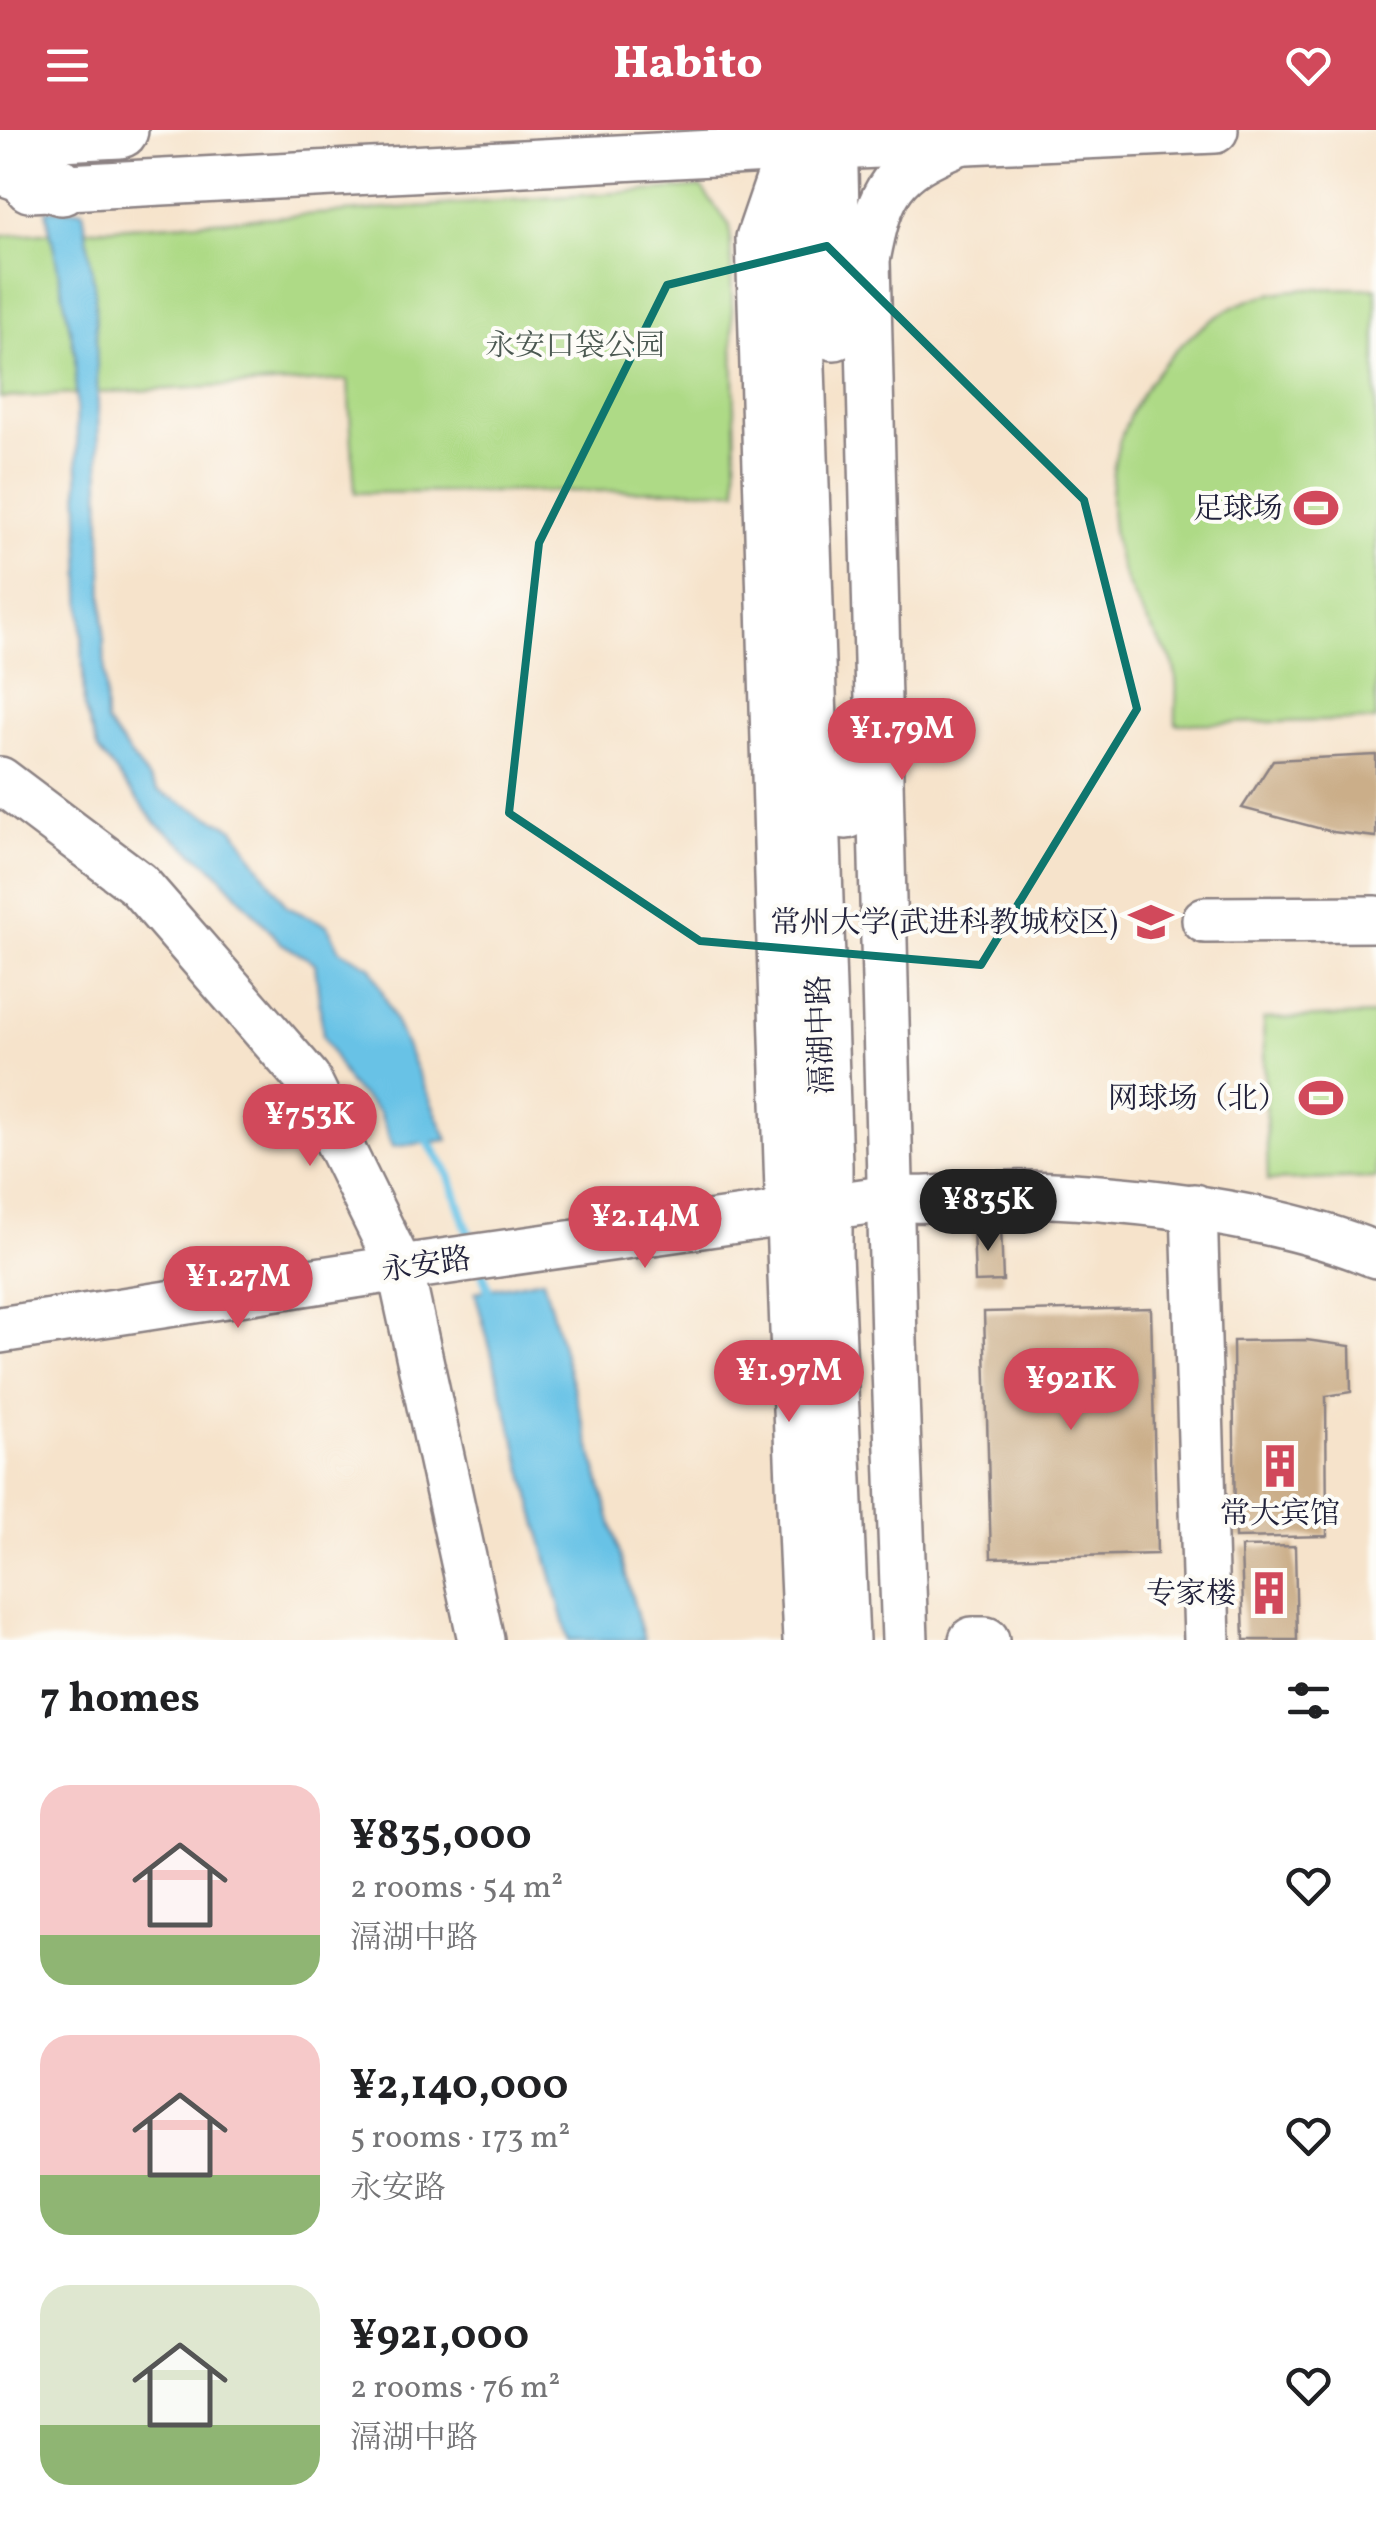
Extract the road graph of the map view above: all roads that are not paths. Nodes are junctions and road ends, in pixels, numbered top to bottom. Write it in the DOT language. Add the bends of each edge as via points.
graph roads {
  1 [pos="120,130"];
  2 [pos="1215,130"];
  3 [pos="0,136"];
  4 [pos="809,139"];
  5 [pos="959,142"];
  6 [pos="0,166"];
  7 [pos="61,187"];
  8 [pos="0,191"];
  9 [pos="878,726"];
  10 [pos="0,780"];
  11 [pos="846,811"];
  12 [pos="1376,919"];
  13 [pos="1205,920"];
  14 [pos="840,1205"];
  15 [pos="1194,1207"];
  16 [pos="1376,1255"];
  17 [pos="400,1268"];
  18 [pos="0,1330"];
  19 [pos="481,1640"];
  20 [pos="806,1640"];
  21 [pos="841,1640"];
  22 [pos="872,1640"];
  23 [pos="905,1640"];
  24 [pos="972,1640"];
  25 [pos="986,1640"];
  26 [pos="1206,1640"];
  1 -- 3 [label="main road"];
  2 -- 5 [label="street"];
  4 -- 5 [label="street"];
  4 -- 7 [label="street"];
  4 -- 11 [label="main road, 滆湖中路"];
  4 -- 14 [label="main road, 滆湖中路"];
  5 -- 9 [label="street" via="925,155 898,176 883,197 867,260"];
  6 -- 7 [label="main road"];
  7 -- 8 [label="street"];
  9 -- 11 [label="main road"];
  9 -- 14 [label="street"];
  10 -- 17 [label="street" via="138,884 307,1078"];
  11 -- 14 [label="main road, 滆湖中路"];
  12 -- 13 [label="street"];
  14 -- 15 [label="street, 永安路" via="1026,1194"];
  14 -- 17 [label="street, 永安路"];
  14 -- 20 [label="street" via="791,1322"];
  14 -- 21 [label="main road, 滆湖中路"];
  14 -- 22 [label="main road, 滆湖中路" via="852,1292"];
  14 -- 23 [label="street"];
  15 -- 16 [label="street, 永安路"];
  15 -- 26 [label="street"];
  17 -- 18 [label="street, 永安路"];
  17 -- 19 [label="street"];
  24 -- 25 [label="street"];
}
